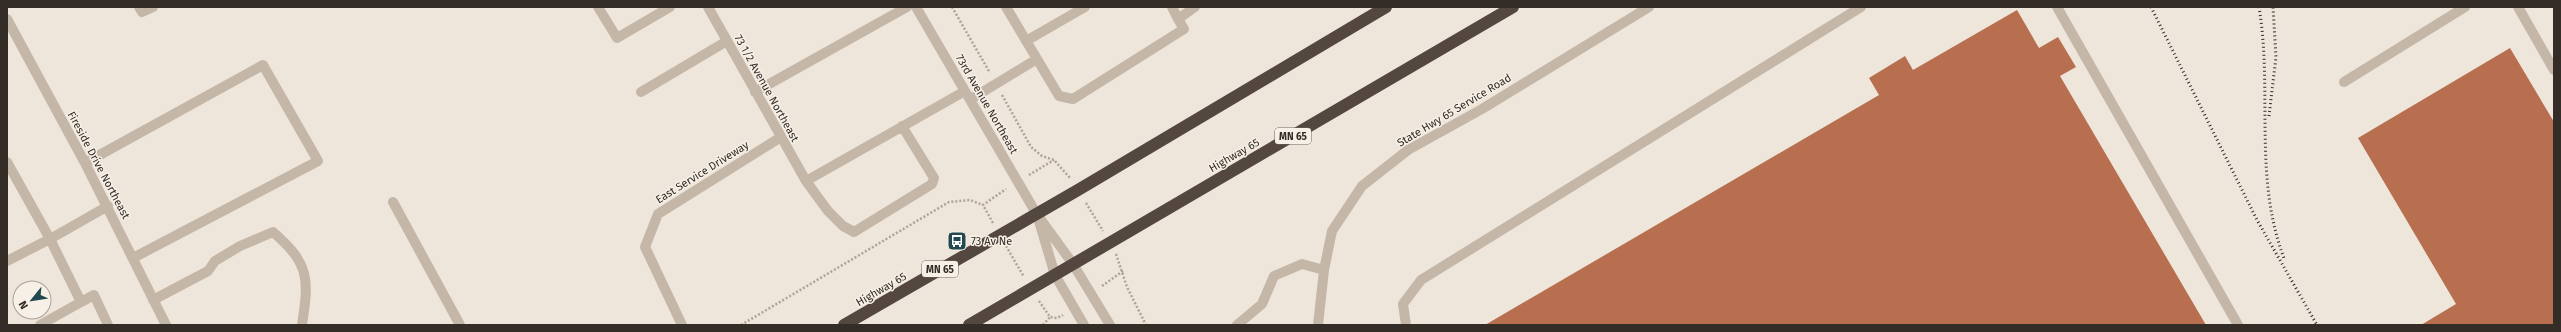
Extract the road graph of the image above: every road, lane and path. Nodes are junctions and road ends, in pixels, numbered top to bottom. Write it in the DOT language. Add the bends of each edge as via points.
graph roads {
  1 [pos="153,7"];
  2 [pos="598,7"];
  3 [pos="670,7"];
  4 [pos="708,7"];
  5 [pos="907,7"];
  6 [pos="916,7"];
  7 [pos="952,7"];
  8 [pos="1006,7"];
  9 [pos="1085,7"];
  10 [pos="1172,7"];
  11 [pos="1195,7"];
  12 [pos="1386,7"];
  13 [pos="1513,7"];
  14 [pos="1649,7"];
  15 [pos="1861,7"];
  16 [pos="2057,7"];
  17 [pos="2465,7"];
  18 [pos="2518,7"];
  19 [pos="140,10"];
  20 [pos="7,19"];
  21 [pos="1178,19"];
  22 [pos="1026,40"];
  23 [pos="727,41"];
  24 [pos="1037,59"];
  25 [pos="2554,70"];
  26 [pos="2344,82"];
  27 [pos="996,84"];
  28 [pos="641,92"];
  29 [pos="756,92"];
  30 [pos="968,95"];
  31 [pos="902,126"];
  32 [pos="781,137"];
  33 [pos="7,162"];
  34 [pos="85,163"];
  35 [pos="806,181"];
  36 [pos="1078,190"];
  37 [pos="393,202"];
  38 [pos="983,205"];
  39 [pos="108,206"];
  40 [pos="1036,213"];
  41 [pos="50,239"];
  42 [pos="1110,242"];
  43 [pos="133,258"];
  44 [pos="7,261"];
  45 [pos="1073,264"];
  46 [pos="1324,270"];
  47 [pos="1055,275"];
  48 [pos="153,300"];
  49 [pos="80,302"];
  50 [pos="1050,317"];
  51 [pos="40,325"];
  52 [pos="108,325"];
  53 [pos="166,325"];
  54 [pos="302,325"];
  55 [pos="460,325"];
  56 [pos="682,325"];
  57 [pos="741,325"];
  58 [pos="844,325"];
  59 [pos="969,325"];
  60 [pos="1043,325"];
  61 [pos="1084,325"];
  62 [pos="1110,325"];
  63 [pos="1146,325"];
  64 [pos="1237,325"];
  65 [pos="1318,325"];
  66 [pos="1406,325"];
  67 [pos="2238,325"];
  1 -- 19 [label="street"];
  2 -- 3 [label="street" via="616,38"];
  4 -- 23 [label="street, 73 1/2 Avenue Northeast"];
  5 -- 29 [label="street"];
  6 -- 30 [label="street, 73rd Avenue Northeast"];
  7 -- 27 [label="path"];
  8 -- 22 [label="street"];
  9 -- 22 [label="street"];
  10 -- 21 [label="street"];
  11 -- 21 [label="street"];
  12 -- 36 [label="highway, Highway 65 / MN 65"];
  13 -- 42 [label="highway, Highway 65 / MN 65"];
  14 -- 46 [label="street, State Hwy 65 Service Road" via="1408,150 1362,186 1332,231"];
  15 -- 66 [label="street" via="1421,280 1403,304"];
  16 -- 67 [label="street"];
  17 -- 26 [label="street"];
  18 -- 25 [label="street"];
  20 -- 34 [label="street, Fireside Drive Northeast"];
  21 -- 24 [label="street" via="1184,28 1073,99 1059,96"];
  22 -- 24 [label="street"];
  23 -- 28 [label="street"];
  23 -- 29 [label="street, 73 1/2 Avenue Northeast"];
  24 -- 27 [label="street"];
  27 -- 30 [label="street"];
  27 -- 36 [label="path" via="1031,147 1042,156 1054,160 1068,173"];
  29 -- 32 [label="street, 73 1/2 Avenue Northeast"];
  30 -- 31 [label="street"];
  30 -- 40 [label="street, 73rd Avenue Northeast"];
  31 -- 35 [label="street"];
  31 -- 35 [label="street, 73 1/2 Avenue Northeast" via="934,178 932,184 854,232 843,226 828,211"];
  32 -- 35 [label="street, 73 1/2 Avenue Northeast"];
  32 -- 56 [label="street, East Service Driveway" via="658,214 645,247"];
  33 -- 41 [label="street"];
  34 -- 39 [label="street, Fireside Drive Northeast"];
  34 -- 43 [label="street" via="263,65 318,161"];
  36 -- 40 [label="highway, Highway 65 / MN 65"];
  36 -- 42 [label="path"];
  37 -- 55 [label="street"];
  38 -- 57 [label="path" via="970,200 949,202"];
  39 -- 41 [label="street"];
  39 -- 43 [label="street, Fireside Drive Northeast"];
  40 -- 45 [label="street, 73rd Avenue Northeast"];
  40 -- 47 [label="street, 73rd Avenue Northeast"];
  40 -- 58 [label="highway, Highway 65 / MN 65"];
  41 -- 44 [label="street"];
  41 -- 49 [label="street"];
  42 -- 45 [label="highway, Highway 65 / MN 65"];
  42 -- 63 [label="path" via="1120,261 1127,287"];
  43 -- 48 [label="street, Fireside Drive Northeast"];
  45 -- 47 [label="highway, Highway 65 / MN 65"];
  45 -- 62 [label="street, 73rd Avenue Northeast"];
  46 -- 64 [label="street" via="1302,264 1274,276 1262,304"];
  46 -- 65 [label="street, State Hwy 65 Service Road"];
  47 -- 59 [label="highway, Highway 65 / MN 65"];
  47 -- 61 [label="street, 73rd Avenue Northeast"];
  48 -- 53 [label="street, Fireside Drive Northeast"];
  48 -- 54 [label="street" via="208,271 216,261 240,246 273,232 288,246 302,266 307,288"];
  49 -- 51 [label="street"];
  49 -- 52 [label="street" via="94,295"];
  50 -- 60 [label="path"];
}
